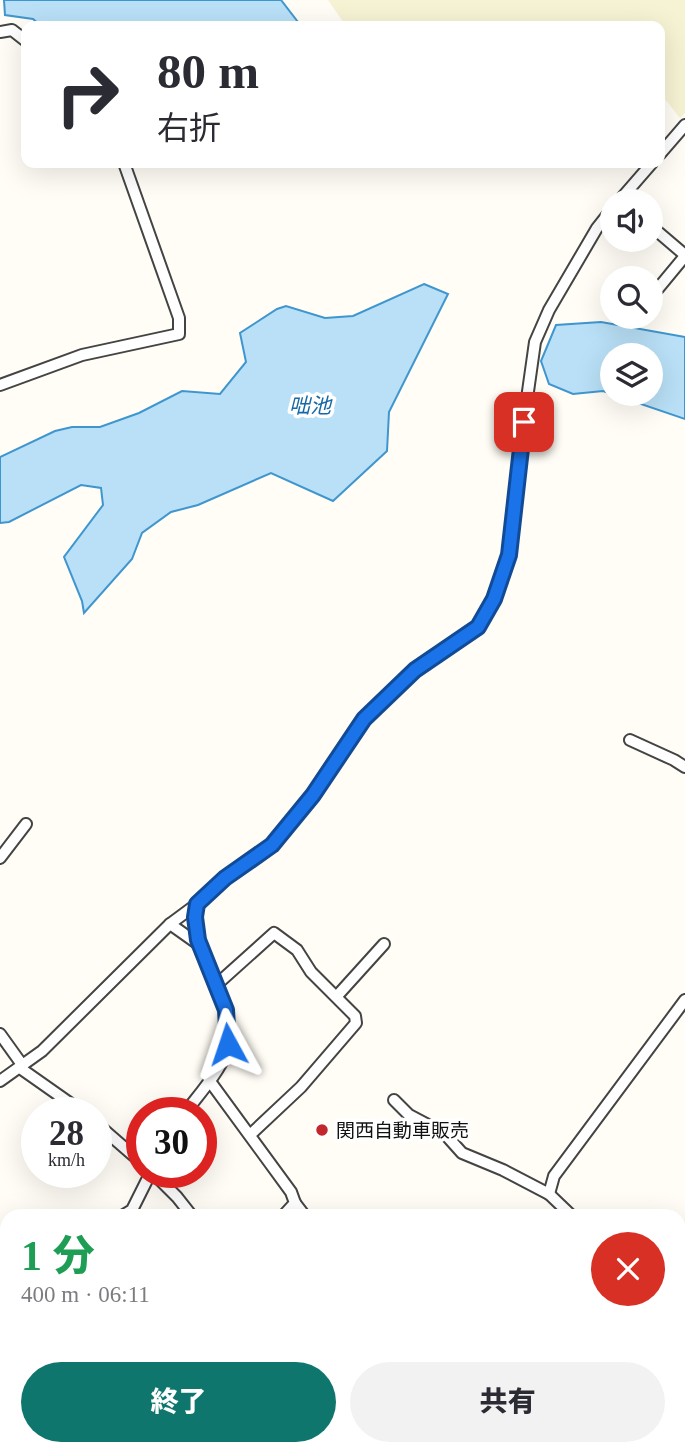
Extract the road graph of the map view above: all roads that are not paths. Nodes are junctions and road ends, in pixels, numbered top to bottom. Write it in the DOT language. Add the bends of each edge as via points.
graph roads {
  1 [pos="0,32"];
  2 [pos="21,37"];
  3 [pos="685,125"];
  4 [pos="665,148"];
  5 [pos="126,168"];
  6 [pos="648,168"];
  7 [pos="632,189"];
  8 [pos="600,224"];
  9 [pos="663,237"];
  10 [pos="685,256"];
  11 [pos="663,283"];
  12 [pos="0,385"];
  13 [pos="630,740"];
  14 [pos="685,767"];
  15 [pos="26,824"];
  16 [pos="0,858"];
  17 [pos="197,904"];
  18 [pos="170,923"];
  19 [pos="384,944"];
  20 [pos="201,946"];
  21 [pos="215,986"];
  22 [pos="337,996"];
  23 [pos="685,1000"];
  24 [pos="0,1034"];
  25 [pos="21,1067"];
  26 [pos="209,1080"];
  27 [pos="0,1081"];
  28 [pos="62,1097"];
  29 [pos="197,1097"];
  30 [pos="394,1100"];
  31 [pos="250,1135"];
  32 [pos="112,1137"];
  33 [pos="126,1149"];
  34 [pos="144,1188"];
  35 [pos="168,1188"];
  36 [pos="549,1194"];
  37 [pos="295,1203"];
  38 [pos="133,1209"];
  39 [pos="186,1209"];
  40 [pos="289,1209"];
  41 [pos="300,1209"];
  42 [pos="565,1209"];
  1 -- 2 [label="street" via="12,30"];
  3 -- 4 [label="street"];
  5 -- 12 [label="street" via="179,318 179,334 82,355"];
  6 -- 7 [label="street"];
  8 -- 17 [label="street" via="549,310 536,342 509,555 494,599 478,627 415,670 364,719 313,795 272,845"];
  9 -- 10 [label="street"];
  10 -- 11 [label="street"];
  13 -- 14 [label="street"];
  15 -- 16 [label="street"];
  17 -- 18 [label="street"];
  17 -- 20 [label="street"];
  18 -- 20 [label="street"];
  18 -- 25 [label="street"];
  19 -- 22 [label="street"];
  20 -- 21 [label="street"];
  21 -- 22 [label="street" via="274,933 297,950 311,972"];
  21 -- 26 [label="street" via="226,1010 228,1044 225,1058"];
  22 -- 31 [label="street" via="356,1023 301,1087"];
  23 -- 36 [label="street" via="554,1176"];
  24 -- 25 [label="street"];
  25 -- 27 [label="street"];
  25 -- 28 [label="street"];
  26 -- 29 [label="street"];
  26 -- 31 [label="street"];
  30 -- 36 [label="street" via="409,1115 445,1134 462,1153"];
  31 -- 37 [label="street"];
  32 -- 33 [label="street"];
  34 -- 38 [label="street"];
  35 -- 39 [label="street"];
  36 -- 42 [label="street"];
  37 -- 40 [label="street"];
  37 -- 41 [label="street"];
}
